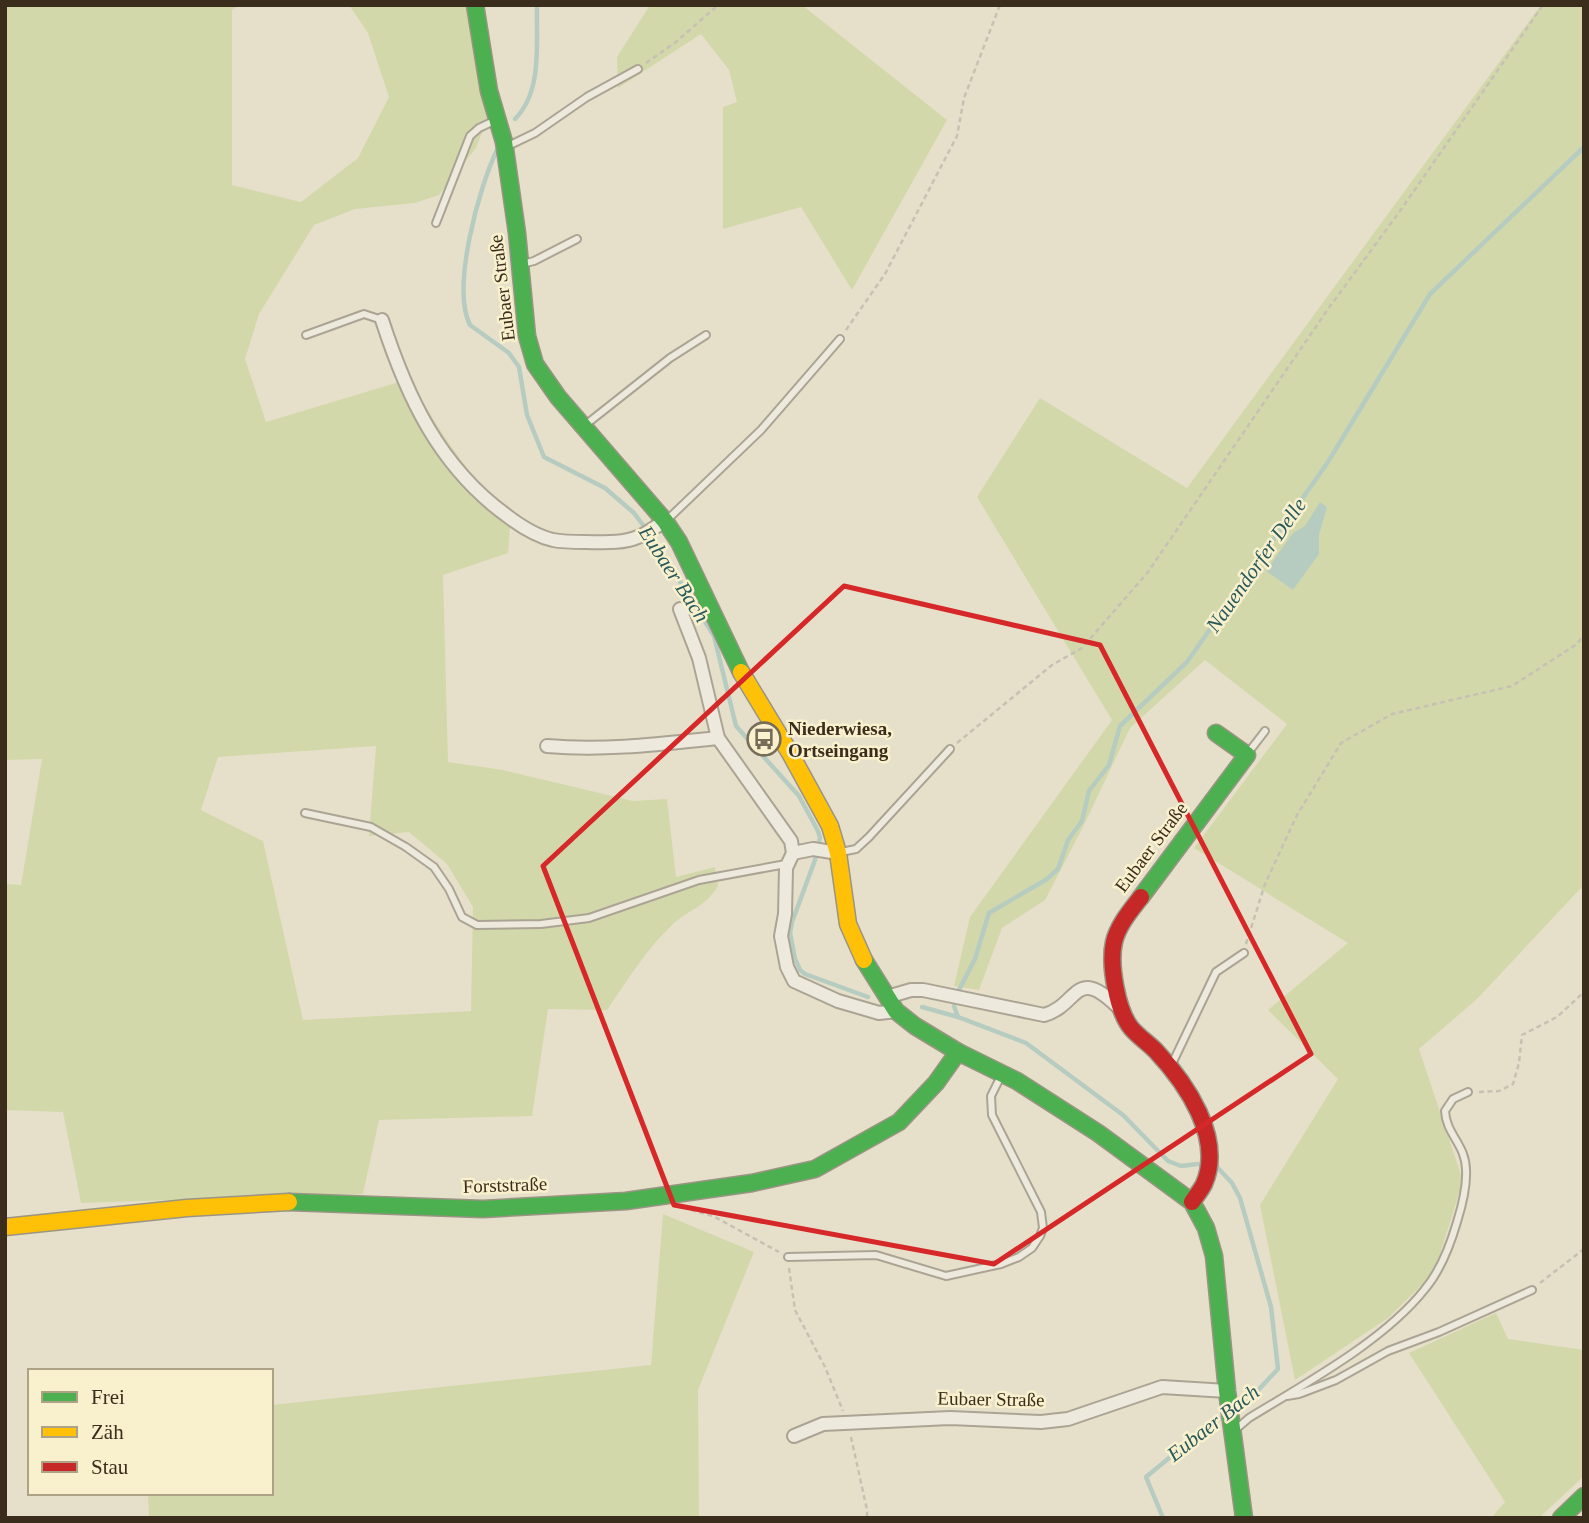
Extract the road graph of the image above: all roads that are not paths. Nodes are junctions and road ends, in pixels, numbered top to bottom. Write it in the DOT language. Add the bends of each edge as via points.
graph roads {
  1 [pos="475,5"];
  2 [pos="638,69"];
  3 [pos="497,120"];
  4 [pos="505,148"];
  5 [pos="436,223"];
  6 [pos="578,239"];
  7 [pos="520,265"];
  8 [pos="382,320"];
  9 [pos="306,335"];
  10 [pos="706,335"];
  11 [pos="840,339"];
  12 [pos="583,426"];
  13 [pos="654,528"];
  14 [pos="680,609"];
  15 [pos="1265,731"];
  16 [pos="1216,733"];
  17 [pos="718,738"];
  18 [pos="547,746"];
  19 [pos="950,749"];
  20 [pos="1247,755"];
  21 [pos="305,813"];
  22 [pos="825,851"];
  23 [pos="790,859"];
  24 [pos="1244,953"];
  25 [pos="887,997"];
  26 [pos="896,1011"];
  27 [pos="1122,1011"];
  28 [pos="958,1052"];
  29 [pos="1170,1067"];
  30 [pos="1002,1074"];
  31 [pos="1468,1092"];
  32 [pos="1192,1202"];
  33 [pos="5,1227"];
  34 [pos="788,1257"];
  35 [pos="1532,1290"];
  36 [pos="1283,1396"];
  37 [pos="1228,1398"];
  38 [pos="1232,1428"];
  39 [pos="794,1436"];
  40 [pos="1584,1496"];
  41 [pos="1244,1518"];
  42 [pos="1561,1518"];
  1 -- 3 [label="street, Eubaer Straße"];
  2 -- 4 [label="lane"];
  3 -- 4 [label="street, Eubaer Straße"];
  3 -- 5 [label="lane" via="470,136"];
  4 -- 7 [label="street, Eubaer Straße"];
  6 -- 7 [label="lane"];
  7 -- 12 [label="street, Eubaer Straße" via="527,336 536,364"];
  8 -- 9 [label="lane" via="364,314"];
  8 -- 13 [label="street" via="418,412 469,484 486,500 552,540 623,541"];
  10 -- 12 [label="lane"];
  11 -- 13 [label="lane" via="761,430"];
  12 -- 13 [label="street, Eubaer Straße"];
  13 -- 22 [label="street, Eubaer Straße" via="679,542 745,682 830,826"];
  14 -- 17 [label="street" via="699,658"];
  15 -- 20 [label="lane"];
  16 -- 20 [label="street"];
  17 -- 18 [label="street" via="616,748"];
  17 -- 23 [label="street" via="791,841"];
  19 -- 22 [label="lane" via="856,849"];
  20 -- 27 [label="street, Eubaer Straße" via="1124,920 1114,941 1112,965"];
  21 -- 23 [label="lane" via="371,827 406,847 434,867 462,917 477,925 589,918 699,880"];
  22 -- 23 [label="street"];
  22 -- 25 [label="street, Eubaer Straße" via="848,924"];
  23 -- 26 [label="street" via="781,936 794,981 838,1001 879,1013"];
  24 -- 29 [label="lane" via="1216,972"];
  25 -- 26 [label="street, Eubaer Straße"];
  25 -- 27 [label="street, Eubaer Straße" via="923,990 1044,1015 1085,988 1110,999"];
  26 -- 28 [label="street, Eubaer Straße"];
  27 -- 29 [label="street, Eubaer Straße" via="1131,1028"];
  28 -- 30 [label="street, Eubaer Straße"];
  28 -- 33 [label="street, Forststraße" via="898,1122 815,1169 752,1183 672,1196 483,1209 297,1202"];
  29 -- 32 [label="street, Eubaer Straße" via="1201,1118 1210,1155 1204,1184"];
  30 -- 32 [label="street, Eubaer Straße" via="1098,1133"];
  30 -- 34 [label="lane" via="990,1106 1041,1212 1044,1228 1032,1248 1010,1262 946,1276 876,1255"];
  31 -- 36 [label="lane" via="1453,1099 1445,1111 1465,1154 1467,1171 1461,1209 1443,1262 1427,1288 1387,1327"];
  32 -- 37 [label="street, Eubaer Straße" via="1214,1256"];
  35 -- 36 [label="lane" via="1388,1351 1336,1380"];
  36 -- 38 [label="lane"];
  37 -- 38 [label="street, Eubaer Straße"];
  37 -- 39 [label="street, Eubaer Straße" via="1162,1387 1068,1419 823,1424"];
  38 -- 41 [label="street, Eubaer Straße"];
  40 -- 42 [label="street"];
}
